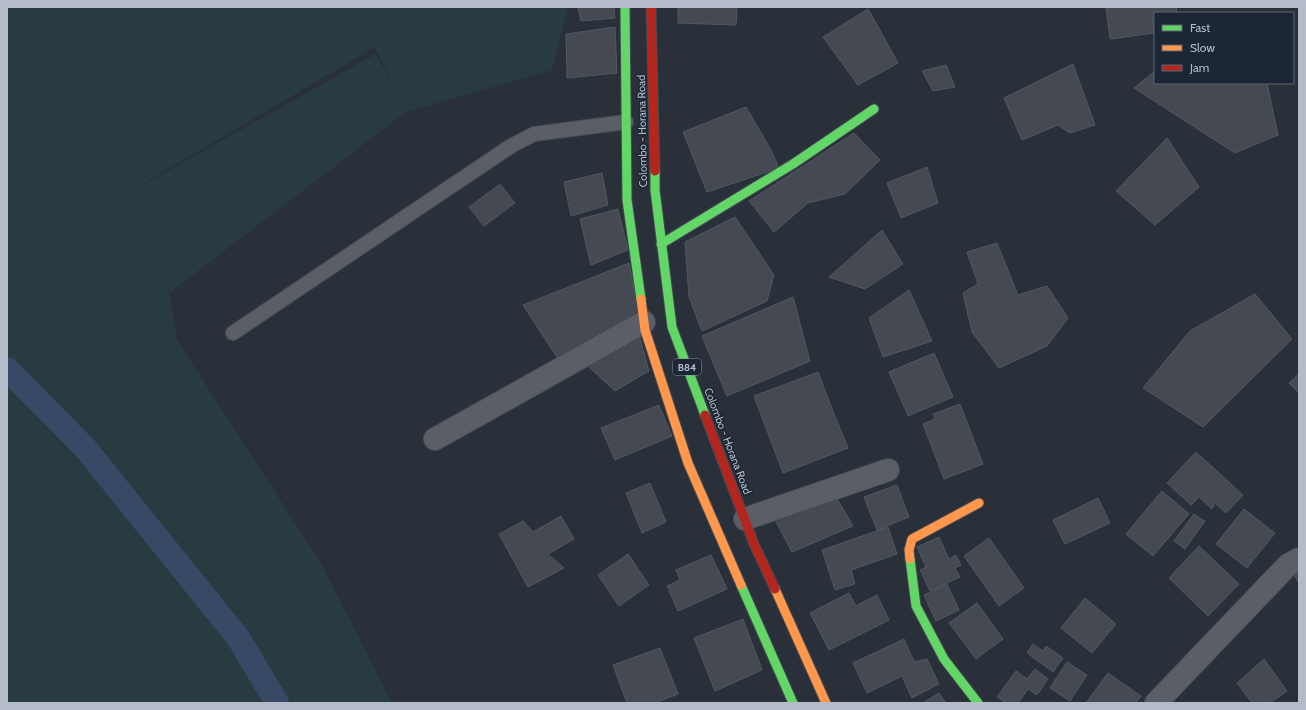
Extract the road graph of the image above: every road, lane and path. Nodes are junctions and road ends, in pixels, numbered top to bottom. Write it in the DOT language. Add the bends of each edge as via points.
graph roads {
  1 [pos="625,7"];
  2 [pos="651,7"];
  3 [pos="874,108"];
  4 [pos="626,122"];
  5 [pos="661,244"];
  6 [pos="644,322"];
  7 [pos="233,334"];
  8 [pos="435,439"];
  9 [pos="888,470"];
  10 [pos="979,503"];
  11 [pos="745,519"];
  12 [pos="1299,560"];
  13 [pos="793,703"];
  14 [pos="826,703"];
  15 [pos="978,703"];
  16 [pos="1156,703"];
  1 -- 4 [label="main road, Colombo - Horana Road / B84"];
  2 -- 5 [label="main road, Colombo - Horana Road / B84" via="655,190"];
  3 -- 5 [label="main road" via="794,164"];
  4 -- 6 [label="main road, Colombo - Horana Road / B84" via="627,200"];
  4 -- 7 [label="lane" via="534,134 511,146"];
  5 -- 11 [label="main road, Colombo - Horana Road / B84" via="672,327"];
  6 -- 8 [label="street"];
  6 -- 13 [label="main road, Colombo - Horana Road / B84" via="688,463"];
  9 -- 11 [label="street"];
  10 -- 15 [label="main road" via="912,539 909,550 916,606 944,659"];
  11 -- 14 [label="main road, Colombo - Horana Road / B84"];
  12 -- 16 [label="street" via="1288,565"];
}
